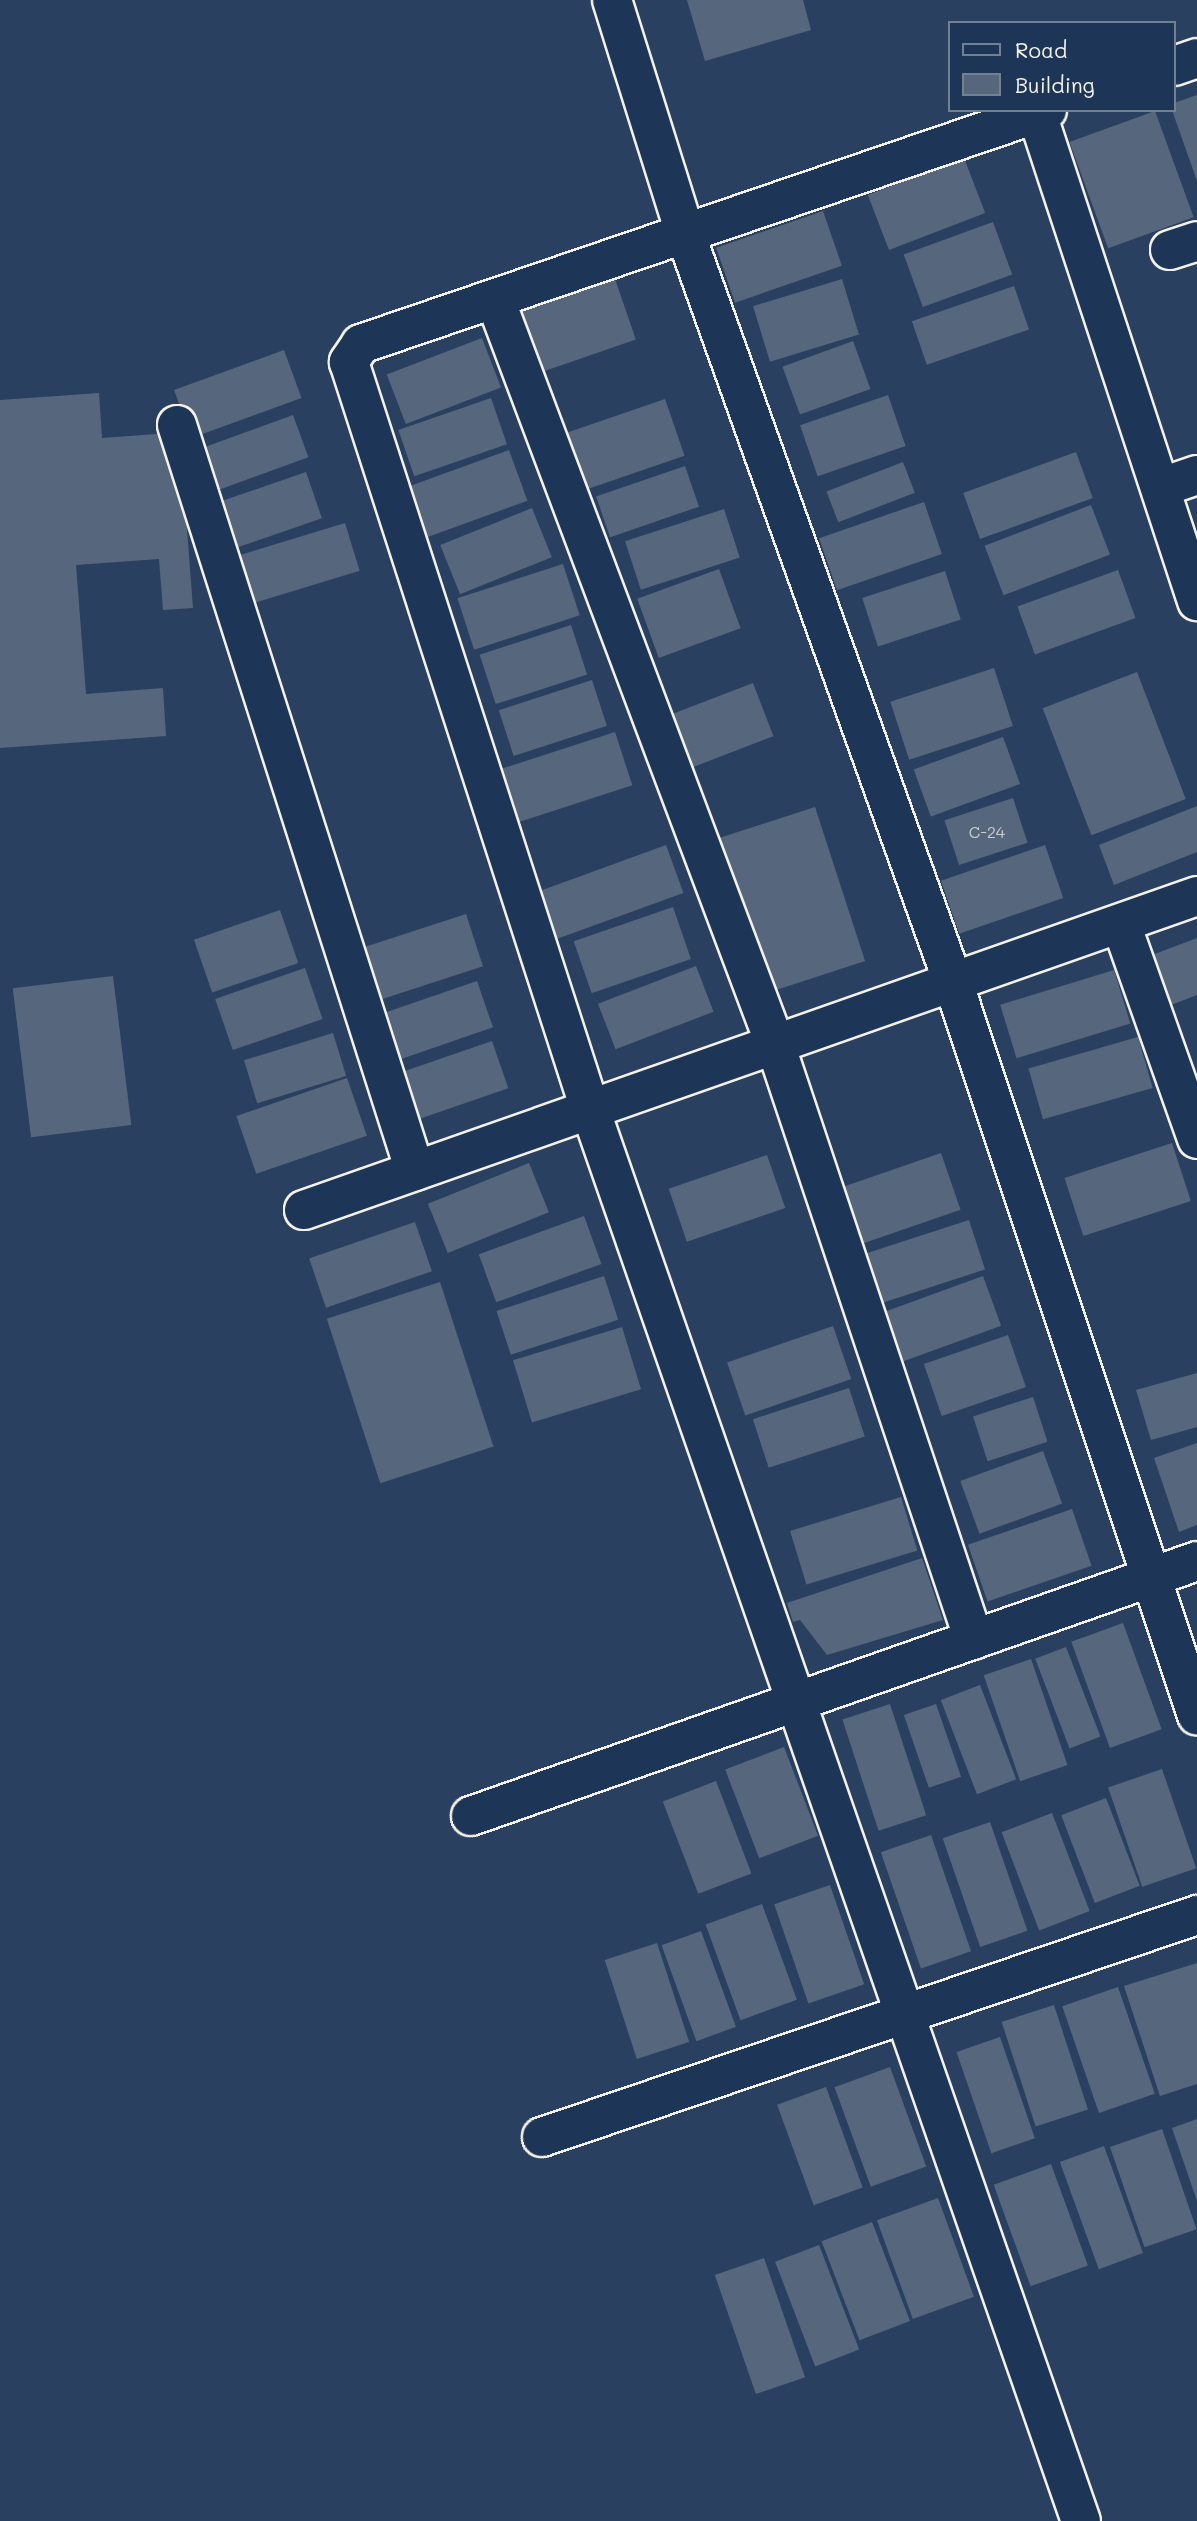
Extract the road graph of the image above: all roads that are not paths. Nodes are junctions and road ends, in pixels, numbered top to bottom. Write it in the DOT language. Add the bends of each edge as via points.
graph roads {
  1 [pos="612,0"];
  2 [pos="1197,58"];
  3 [pos="1176,65"];
  4 [pos="1042,112"];
  5 [pos="685,236"];
  6 [pos="496,302"];
  7 [pos="177,425"];
  8 [pos="1180,481"];
  9 [pos="1197,601"];
  10 [pos="1197,896"];
  11 [pos="1121,924"];
  12 [pos="953,982"];
  13 [pos="775,1044"];
  14 [pos="590,1109"];
  15 [pos="1197,1139"];
  16 [pos="415,1171"];
  17 [pos="304,1210"];
  18 [pos="1197,1561"];
  19 [pos="1151,1577"];
  20 [pos="974,1640"];
  21 [pos="796,1702"];
  22 [pos="1197,1715"];
  23 [pos="471,1816"];
  24 [pos="1197,1915"];
  25 [pos="905,2015"];
  26 [pos="542,2137"];
  27 [pos="1080,2521"];
  1 -- 5 [label="street"];
  2 -- 3 [label="street"];
  4 -- 5 [label="street"];
  4 -- 8 [label="street"];
  5 -- 6 [label="street"];
  5 -- 12 [label="street"];
  6 -- 13 [label="street"];
  6 -- 14 [label="street" via="361,344 349,362"];
  7 -- 16 [label="street"];
  8 -- 9 [label="street"];
  10 -- 11 [label="street"];
  11 -- 12 [label="street"];
  11 -- 15 [label="street"];
  12 -- 13 [label="street"];
  12 -- 19 [label="street"];
  13 -- 14 [label="street"];
  13 -- 20 [label="street"];
  14 -- 16 [label="street"];
  14 -- 21 [label="street"];
  16 -- 17 [label="street"];
  18 -- 19 [label="street"];
  19 -- 20 [label="street"];
  19 -- 22 [label="street"];
  20 -- 21 [label="street"];
  21 -- 23 [label="street"];
  21 -- 25 [label="street"];
  24 -- 25 [label="street"];
  25 -- 26 [label="street"];
  25 -- 27 [label="street"];
}
